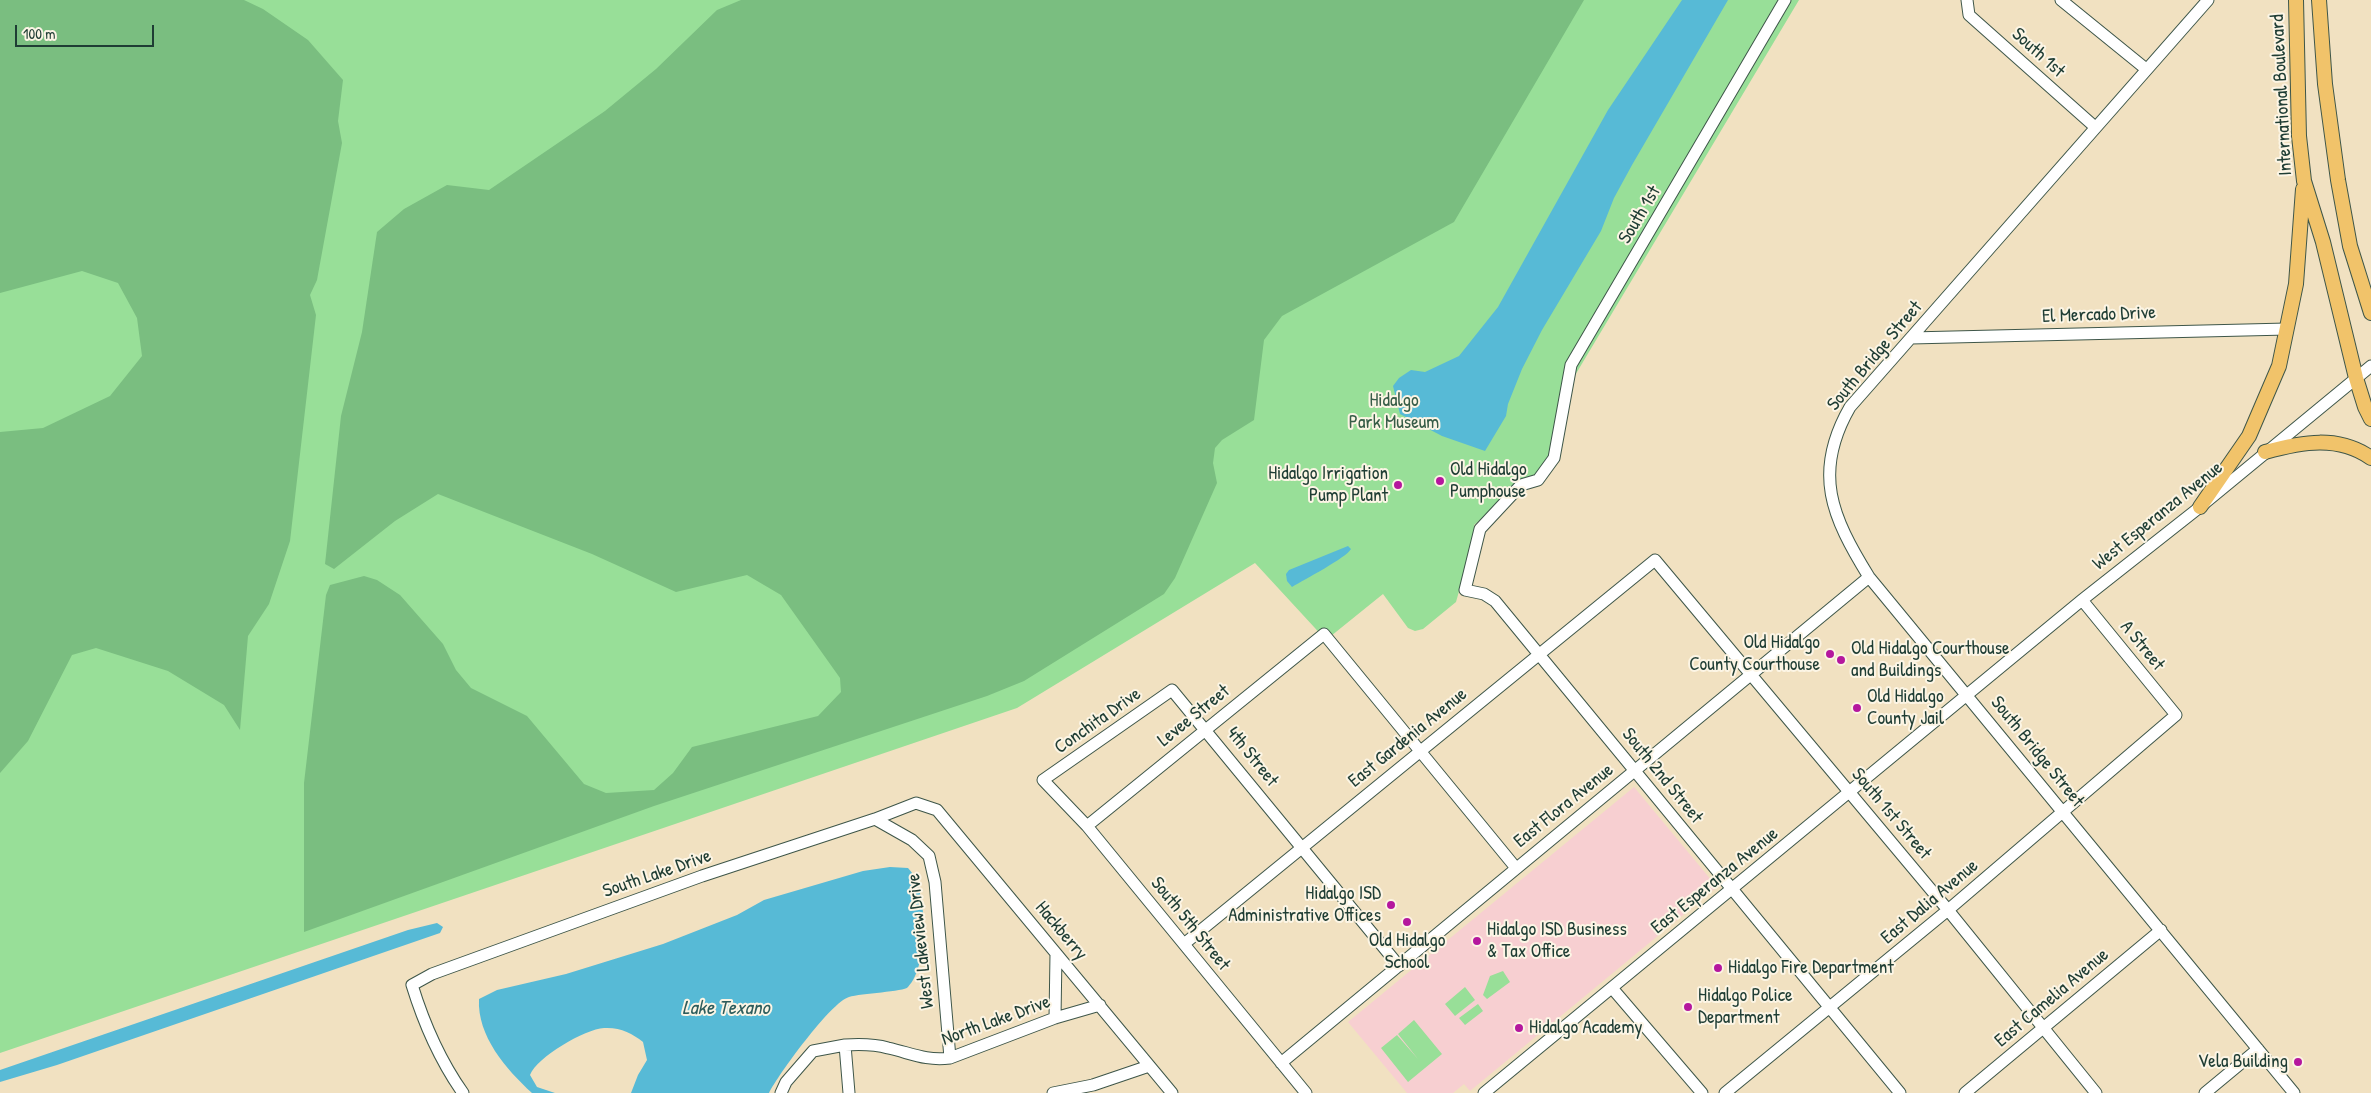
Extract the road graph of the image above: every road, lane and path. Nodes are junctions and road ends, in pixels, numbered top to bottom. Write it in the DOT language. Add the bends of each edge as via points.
graph roads {
  1 [pos="1785,0"];
  2 [pos="1967,0"];
  3 [pos="2061,0"];
  4 [pos="2208,0"];
  5 [pos="2296,0"];
  6 [pos="2319,0"];
  7 [pos="2146,70"];
  8 [pos="2095,127"];
  9 [pos="2304,181"];
  10 [pos="2371,313"];
  11 [pos="2287,329"];
  12 [pos="1912,338"];
  13 [pos="2371,366"];
  14 [pos="2356,378"];
  15 [pos="2371,419"];
  16 [pos="2265,452"];
  17 [pos="2371,458"];
  18 [pos="1521,485"];
  19 [pos="2200,507"];
  20 [pos="1655,560"];
  21 [pos="1869,577"];
  22 [pos="2082,600"];
  23 [pos="1539,654"];
  24 [pos="1752,673"];
  25 [pos="1172,690"];
  26 [pos="1968,695"];
  27 [pos="2176,715"];
  28 [pos="1206,729"];
  29 [pos="1420,751"];
  30 [pos="1636,770"];
  31 [pos="1043,780"];
  32 [pos="1850,792"];
  33 [pos="916,803"];
  34 [pos="2064,813"];
  35 [pos="875,820"];
  36 [pos="1087,826"];
  37 [pos="1303,848"];
  38 [pos="1516,868"];
  39 [pos="1731,890"];
  40 [pos="1948,910"];
  41 [pos="2160,930"];
  42 [pos="1184,944"];
  43 [pos="1056,954"];
  44 [pos="1399,966"];
  45 [pos="1612,988"];
  46 [pos="1100,1005"];
  47 [pos="1829,1007"];
  48 [pos="1055,1018"];
  49 [pos="2042,1028"];
  50 [pos="845,1045"];
  51 [pos="2258,1049"];
  52 [pos="950,1058"];
  53 [pos="1281,1063"];
  54 [pos="1149,1066"];
  55 [pos="1499,1088"];
  56 [pos="463,1093"];
  57 [pos="781,1093"];
  58 [pos="849,1093"];
  59 [pos="1053,1093"];
  60 [pos="1172,1093"];
  61 [pos="1306,1093"];
  62 [pos="1484,1093"];
  63 [pos="1702,1093"];
  64 [pos="1725,1093"];
  65 [pos="1900,1093"];
  66 [pos="1965,1093"];
  67 [pos="2096,1093"];
  68 [pos="2205,1093"];
  69 [pos="2294,1093"];
  1 -- 18 [label="street, South 1st" via="1571,365 1554,458 1538,480"];
  2 -- 8 [label="street, South 1st" via="1969,15"];
  3 -- 7 [label="street"];
  4 -- 7 [label="street, South Bridge Street"];
  5 -- 9 [label="main road, International Boulevard" via="2299,136"];
  6 -- 10 [label="main road" via="2325,84 2338,180 2350,246"];
  7 -- 8 [label="street, South Bridge Street"];
  8 -- 12 [label="street, South Bridge Street"];
  9 -- 11 [label="main road" via="2296,284"];
  9 -- 14 [label="main road, International Boulevard" via="2323,242"];
  11 -- 12 [label="street, El Mercado Drive"];
  11 -- 19 [label="main road" via="2279,366 2248,436"];
  12 -- 21 [label="street, South Bridge Street" via="1850,407 1838,428 1830,455 1833,505 1850,545"];
  13 -- 14 [label="street, West Esperanza Avenue"];
  14 -- 15 [label="main road, International Boulevard"];
  14 -- 16 [label="street, West Esperanza Avenue"];
  16 -- 17 [label="main road" via="2320,442 2345,446"];
  16 -- 19 [label="street, West Esperanza Avenue"];
  18 -- 23 [label="street, South 2nd Street" via="1480,529 1465,590 1491,598"];
  19 -- 22 [label="street, West Esperanza Avenue"];
  20 -- 23 [label="street, East Gardenia Avenue"];
  20 -- 24 [label="street, South 1st Street"];
  21 -- 24 [label="street, East Flora Avenue"];
  21 -- 26 [label="street, South Bridge Street"];
  22 -- 26 [label="street, West Esperanza Avenue"];
  22 -- 27 [label="street, A Street"];
  23 -- 29 [label="street, East Gardenia Avenue"];
  23 -- 30 [label="street, South 2nd Street"];
  24 -- 30 [label="street, East Flora Avenue"];
  24 -- 32 [label="street, South 1st Street"];
  25 -- 28 [label="street, 4th Street"];
  25 -- 31 [label="street, Conchita Drive"];
  26 -- 32 [label="street, East Esperanza Avenue"];
  26 -- 34 [label="street, South Bridge Street"];
  27 -- 34 [label="street, East Dalia Avenue"];
  28 -- 29 [label="street, Levee Street" via="1324,634"];
  28 -- 36 [label="street, Levee Street"];
  28 -- 37 [label="street, 4th Street"];
  29 -- 37 [label="street, East Gardenia Avenue"];
  29 -- 38 [label="street"];
  30 -- 38 [label="street, East Flora Avenue"];
  30 -- 39 [label="street, South 2nd Street"];
  31 -- 36 [label="street, South 5th Street"];
  32 -- 39 [label="street, East Esperanza Avenue"];
  32 -- 40 [label="street, South 1st Street"];
  33 -- 35 [label="street, South Lake Drive"];
  33 -- 43 [label="street, Hackberry" via="937,810"];
  34 -- 40 [label="street, East Dalia Avenue"];
  34 -- 41 [label="street, South Bridge Street"];
  35 -- 52 [label="street, West Lakeview Drive" via="912,840 929,856 935,882"];
  35 -- 56 [label="street, South Lake Drive" via="600,912 412,984 427,1031 445,1068"];
  36 -- 42 [label="street, South 5th Street"];
  37 -- 42 [label="street, East Gardenia Avenue"];
  37 -- 44 [label="street, 4th Street"];
  38 -- 44 [label="street, East Flora Avenue"];
  39 -- 45 [label="street, East Esperanza Avenue"];
  39 -- 47 [label="street, South 2nd Street"];
  40 -- 47 [label="street, East Dalia Avenue"];
  40 -- 49 [label="street, South 1st Street"];
  41 -- 49 [label="street, East Camelia Avenue"];
  41 -- 51 [label="street, South Bridge Street"];
  42 -- 53 [label="street, South 5th Street"];
  43 -- 46 [label="street, Hackberry"];
  43 -- 48 [label="street"];
  44 -- 53 [label="street, East Flora Avenue"];
  45 -- 55 [label="street, East Esperanza Avenue"];
  45 -- 63 [label="street"];
  46 -- 48 [label="street, North Lake Drive"];
  46 -- 54 [label="street, Hackberry"];
  47 -- 64 [label="street, East Dalia Avenue"];
  47 -- 65 [label="street, South 2nd Street"];
  48 -- 52 [label="street, North Lake Drive"];
  49 -- 66 [label="street, East Camelia Avenue"];
  49 -- 67 [label="street, South 1st Street"];
  50 -- 52 [label="street, North Lake Drive" via="888,1047 933,1060"];
  50 -- 57 [label="street, North Lake Drive" via="813,1051 786,1082"];
  50 -- 58 [label="street"];
  51 -- 68 [label="street"];
  51 -- 69 [label="street, South Bridge Street"];
  53 -- 61 [label="street, South 5th Street"];
  54 -- 59 [label="street" via="1093,1085"];
  54 -- 60 [label="street, Hackberry"];
  55 -- 62 [label="street, East Esperanza Avenue"];
}
